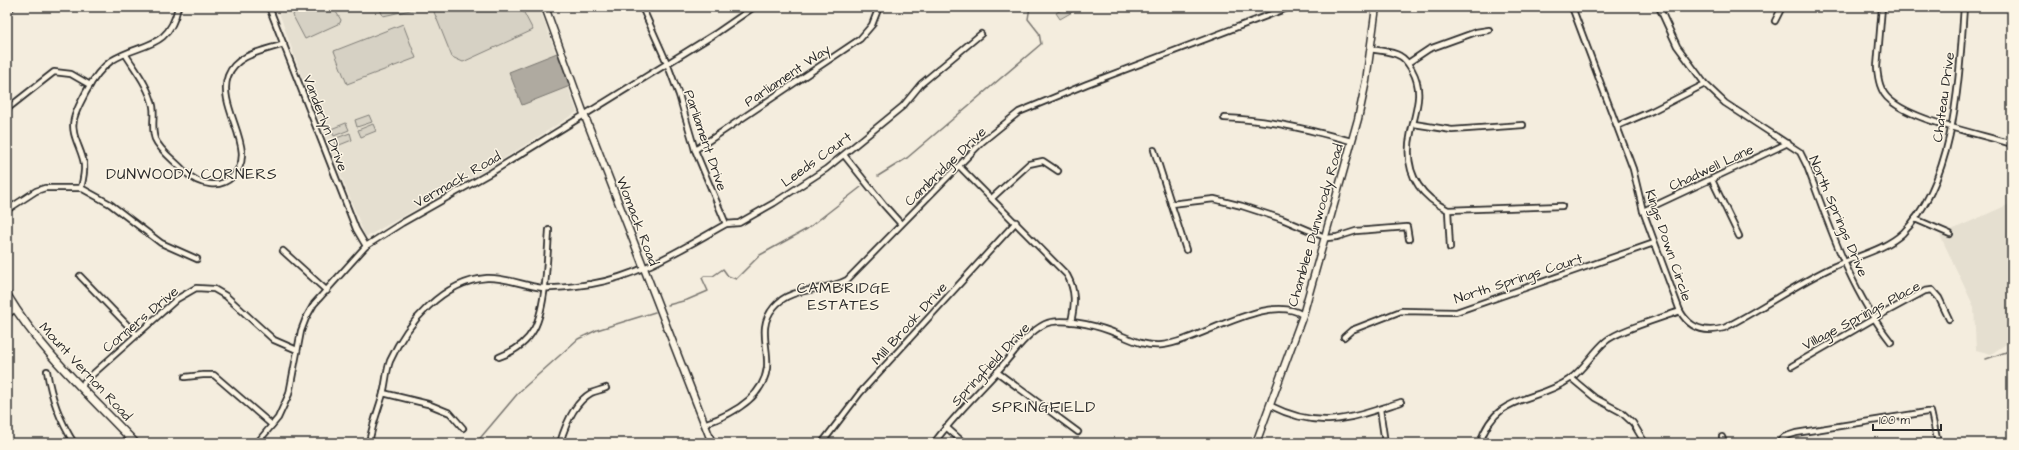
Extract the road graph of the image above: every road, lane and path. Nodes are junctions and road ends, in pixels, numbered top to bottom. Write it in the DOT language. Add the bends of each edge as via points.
graph roads {
  1 [pos="12,7"];
  2 [pos="178,7"];
  3 [pos="269,7"];
  4 [pos="545,7"];
  5 [pos="642,7"];
  6 [pos="754,7"];
  7 [pos="879,7"];
  8 [pos="1290,7"];
  9 [pos="1376,7"];
  10 [pos="1572,7"];
  11 [pos="1659,7"];
  12 [pos="1782,7"];
  13 [pos="1882,7"];
  14 [pos="1964,7"];
  15 [pos="7,10"];
  16 [pos="1776,21"];
  17 [pos="1490,30"];
  18 [pos="981,34"];
  19 [pos="284,44"];
  20 [pos="1371,49"];
  21 [pos="126,55"];
  22 [pos="667,63"];
  23 [pos="1408,63"];
  24 [pos="1705,84"];
  25 [pos="90,85"];
  26 [pos="7,109"];
  27 [pos="584,114"];
  28 [pos="1224,118"];
  29 [pos="1414,124"];
  30 [pos="1523,125"];
  31 [pos="1617,126"];
  32 [pos="1952,126"];
  33 [pos="1351,141"];
  34 [pos="1788,143"];
  35 [pos="2012,144"];
  36 [pos="695,150"];
  37 [pos="1154,150"];
  38 [pos="844,154"];
  39 [pos="960,167"];
  40 [pos="1058,171"];
  41 [pos="1712,180"];
  42 [pos="81,188"];
  43 [pos="992,198"];
  44 [pos="1170,204"];
  45 [pos="1562,206"];
  46 [pos="7,210"];
  47 [pos="1448,210"];
  48 [pos="1643,211"];
  49 [pos="1915,219"];
  50 [pos="1016,222"];
  51 [pos="726,224"];
  52 [pos="901,224"];
  53 [pos="549,230"];
  54 [pos="1950,234"];
  55 [pos="1324,236"];
  56 [pos="1739,236"];
  57 [pos="1409,240"];
  58 [pos="1654,243"];
  59 [pos="366,246"];
  60 [pos="1450,248"];
  61 [pos="1186,250"];
  62 [pos="282,252"];
  63 [pos="197,259"];
  64 [pos="1845,263"];
  65 [pos="644,269"];
  66 [pos="80,276"];
  67 [pos="544,288"];
  68 [pos="327,291"];
  69 [pos="7,295"];
  70 [pos="15,309"];
  71 [pos="1680,311"];
  72 [pos="7,315"];
  73 [pos="1302,315"];
  74 [pos="1875,318"];
  75 [pos="1949,318"];
  76 [pos="1071,322"];
  77 [pos="136,334"];
  78 [pos="1344,337"];
  79 [pos="1891,342"];
  80 [pos="297,350"];
  81 [pos="499,357"];
  82 [pos="1792,366"];
  83 [pos="47,371"];
  84 [pos="997,372"];
  85 [pos="185,377"];
  86 [pos="1571,378"];
  87 [pos="82,388"];
  88 [pos="606,388"];
  89 [pos="383,392"];
  90 [pos="1402,402"];
  91 [pos="1271,406"];
  92 [pos="1380,409"];
  93 [pos="704,424"];
  94 [pos="272,425"];
  95 [pos="946,427"];
  96 [pos="463,428"];
  97 [pos="1078,432"];
  98 [pos="1722,437"];
  99 [pos="74,443"];
  100 [pos="135,443"];
  101 [pos="257,443"];
  102 [pos="369,443"];
  103 [pos="560,443"];
  104 [pos="712,443"];
  105 [pos="822,443"];
  106 [pos="934,443"];
  107 [pos="964,443"];
  108 [pos="1256,443"];
  109 [pos="1385,443"];
  110 [pos="1480,443"];
  111 [pos="1645,443"];
  112 [pos="1724,443"];
  113 [pos="1778,443"];
  114 [pos="1938,443"];
  1 -- 15 [label="street"];
  2 -- 21 [label="street" via="176,18 164,35 154,44"];
  3 -- 19 [label="street, Vanderlyn Drive"];
  4 -- 27 [label="street, Womack Road"];
  5 -- 22 [label="street, Parliament Drive"];
  6 -- 22 [label="street, Vermack Road"];
  7 -- 36 [label="street, Parliament Way" via="872,25 860,39"];
  8 -- 39 [label="street, Cambridge Drive" via="1037,103 1019,112 982,142"];
  9 -- 20 [label="street, Chamblee Dunwoody Road"];
  10 -- 31 [label="street, Kings Down Circle"];
  11 -- 24 [label="street, North Springs Drive" via="1677,46"];
  12 -- 16 [label="street"];
  13 -- 32 [label="street" via="1877,67 1880,85 1886,96 1899,108"];
  14 -- 32 [label="street, Chateau Drive"];
  17 -- 23 [label="street" via="1476,32 1429,49"];
  18 -- 38 [label="street, Leeds Court" via="921,84 902,106"];
  19 -- 21 [label="street" via="241,59 232,68 225,95 240,138 242,157 235,174 221,184 211,185 194,179 160,146 154,133 154,112 149,95"];
  19 -- 59 [label="street, Vanderlyn Drive" via="356,229"];
  20 -- 23 [label="street" via="1401,56"];
  20 -- 33 [label="street, Chamblee Dunwoody Road"];
  21 -- 25 [label="street" via="112,61"];
  22 -- 27 [label="street, Vermack Road"];
  22 -- 36 [label="street, Parliament Drive"];
  23 -- 29 [label="street" via="1417,80 1420,94"];
  24 -- 31 [label="street"];
  24 -- 34 [label="street, North Springs Drive" via="1725,103"];
  25 -- 26 [label="street" via="71,74 54,72"];
  25 -- 42 [label="street" via="74,119 76,142 84,164"];
  27 -- 59 [label="street, Vermack Road"];
  27 -- 65 [label="street, Womack Road"];
  28 -- 33 [label="street" via="1282,123"];
  29 -- 30 [label="street" via="1452,130"];
  29 -- 47 [label="street" via="1409,148 1413,177 1429,198"];
  31 -- 48 [label="street, Kings Down Circle" via="1633,169"];
  32 -- 35 [label="street"];
  32 -- 49 [label="street, Chateau Drive" via="1948,148"];
  33 -- 55 [label="street, Chamblee Dunwoody Road"];
  34 -- 41 [label="street, Chadwell Lane"];
  34 -- 64 [label="street, North Springs Drive" via="1800,152 1807,166"];
  36 -- 51 [label="street, Parliament Drive"];
  37 -- 44 [label="street"];
  38 -- 51 [label="street, Leeds Court" via="774,204 740,223"];
  38 -- 52 [label="street"];
  39 -- 43 [label="street"];
  39 -- 52 [label="street, Cambridge Drive"];
  40 -- 43 [label="street" via="1044,161 1029,164"];
  41 -- 48 [label="street, Chadwell Lane"];
  41 -- 56 [label="street"];
  42 -- 46 [label="street" via="45,188"];
  42 -- 63 [label="street" via="110,204 161,243"];
  43 -- 50 [label="street"];
  44 -- 55 [label="street" via="1214,199 1242,206"];
  44 -- 61 [label="street"];
  45 -- 47 [label="street"];
  47 -- 60 [label="street"];
  48 -- 58 [label="street, Kings Down Circle"];
  49 -- 54 [label="street"];
  49 -- 64 [label="street, Chateau Drive" via="1902,234 1890,242"];
  50 -- 76 [label="street" via="1072,283 1075,303"];
  50 -- 105 [label="street, Mill Brook Drive" via="860,393"];
  51 -- 65 [label="street, Leeds Court"];
  52 -- 93 [label="street, Cambridge Drive" via="847,280 828,288 790,294 775,306 766,321 766,368 758,389 743,406"];
  53 -- 67 [label="street"];
  55 -- 57 [label="street" via="1328,238 1356,231 1408,227"];
  55 -- 73 [label="street, Chamblee Dunwoody Road"];
  58 -- 71 [label="street, Kings Down Circle"];
  58 -- 78 [label="street, North Springs Court" via="1456,312 1401,311 1352,330"];
  59 -- 68 [label="street, Vermack Road"];
  62 -- 68 [label="street"];
  64 -- 71 [label="street, Kings Down Circle" via="1836,265 1724,328 1708,331 1687,322"];
  64 -- 74 [label="street, North Springs Drive"];
  65 -- 67 [label="street, Leeds Court" via="591,284"];
  65 -- 93 [label="street, Womack Road"];
  66 -- 77 [label="street"];
  67 -- 81 [label="street" via="537,325 519,347"];
  67 -- 89 [label="street, Leeds Court" via="505,279 486,278 469,282 442,294 426,308 391,360"];
  68 -- 80 [label="street, Vermack Road" via="314,304 306,318 300,331"];
  69 -- 70 [label="main road, Mount Vernon Road"];
  70 -- 72 [label="street"];
  70 -- 87 [label="main road, Mount Vernon Road" via="50,355"];
  71 -- 86 [label="street" via="1607,340"];
  73 -- 76 [label="street, Springfield Drive" via="1297,311 1261,311 1188,338 1160,345 1141,344 1110,331"];
  73 -- 91 [label="street, Chamblee Dunwoody Road"];
  74 -- 75 [label="street, Village Springs Place" via="1916,294 1932,290"];
  74 -- 79 [label="street, North Springs Drive"];
  74 -- 82 [label="street, Village Springs Place"];
  76 -- 84 [label="street, Springfield Drive" via="1046,323 1036,329"];
  77 -- 80 [label="street, Corners Drive" via="177,299 196,288 205,287 226,296 274,340"];
  77 -- 87 [label="street, Corners Drive" via="84,382"];
  80 -- 94 [label="street, Vermack Road" via="289,394"];
  83 -- 99 [label="street" via="50,390 63,426"];
  84 -- 95 [label="street, Springfield Drive"];
  84 -- 97 [label="street"];
  85 -- 94 [label="street" via="214,375"];
  86 -- 110 [label="street" via="1502,409 1490,420"];
  86 -- 111 [label="street" via="1595,398 1621,412 1633,424"];
  87 -- 100 [label="main road, Mount Vernon Road"];
  88 -- 103 [label="street" via="590,394 578,407 567,424"];
  89 -- 96 [label="street" via="434,406 455,417"];
  89 -- 102 [label="street, Leeds Court"];
  90 -- 92 [label="street"];
  91 -- 92 [label="street" via="1302,419 1320,421 1331,421"];
  91 -- 108 [label="street, Chamblee Dunwoody Road"];
  92 -- 109 [label="street"];
  93 -- 104 [label="street, Womack Road"];
  94 -- 101 [label="street, Vermack Road"];
  95 -- 106 [label="street, Springfield Drive"];
  95 -- 107 [label="street"];
  98 -- 112 [label="street"];
  113 -- 114 [label="street" via="1784,437 1796,433 1931,412"];
}
